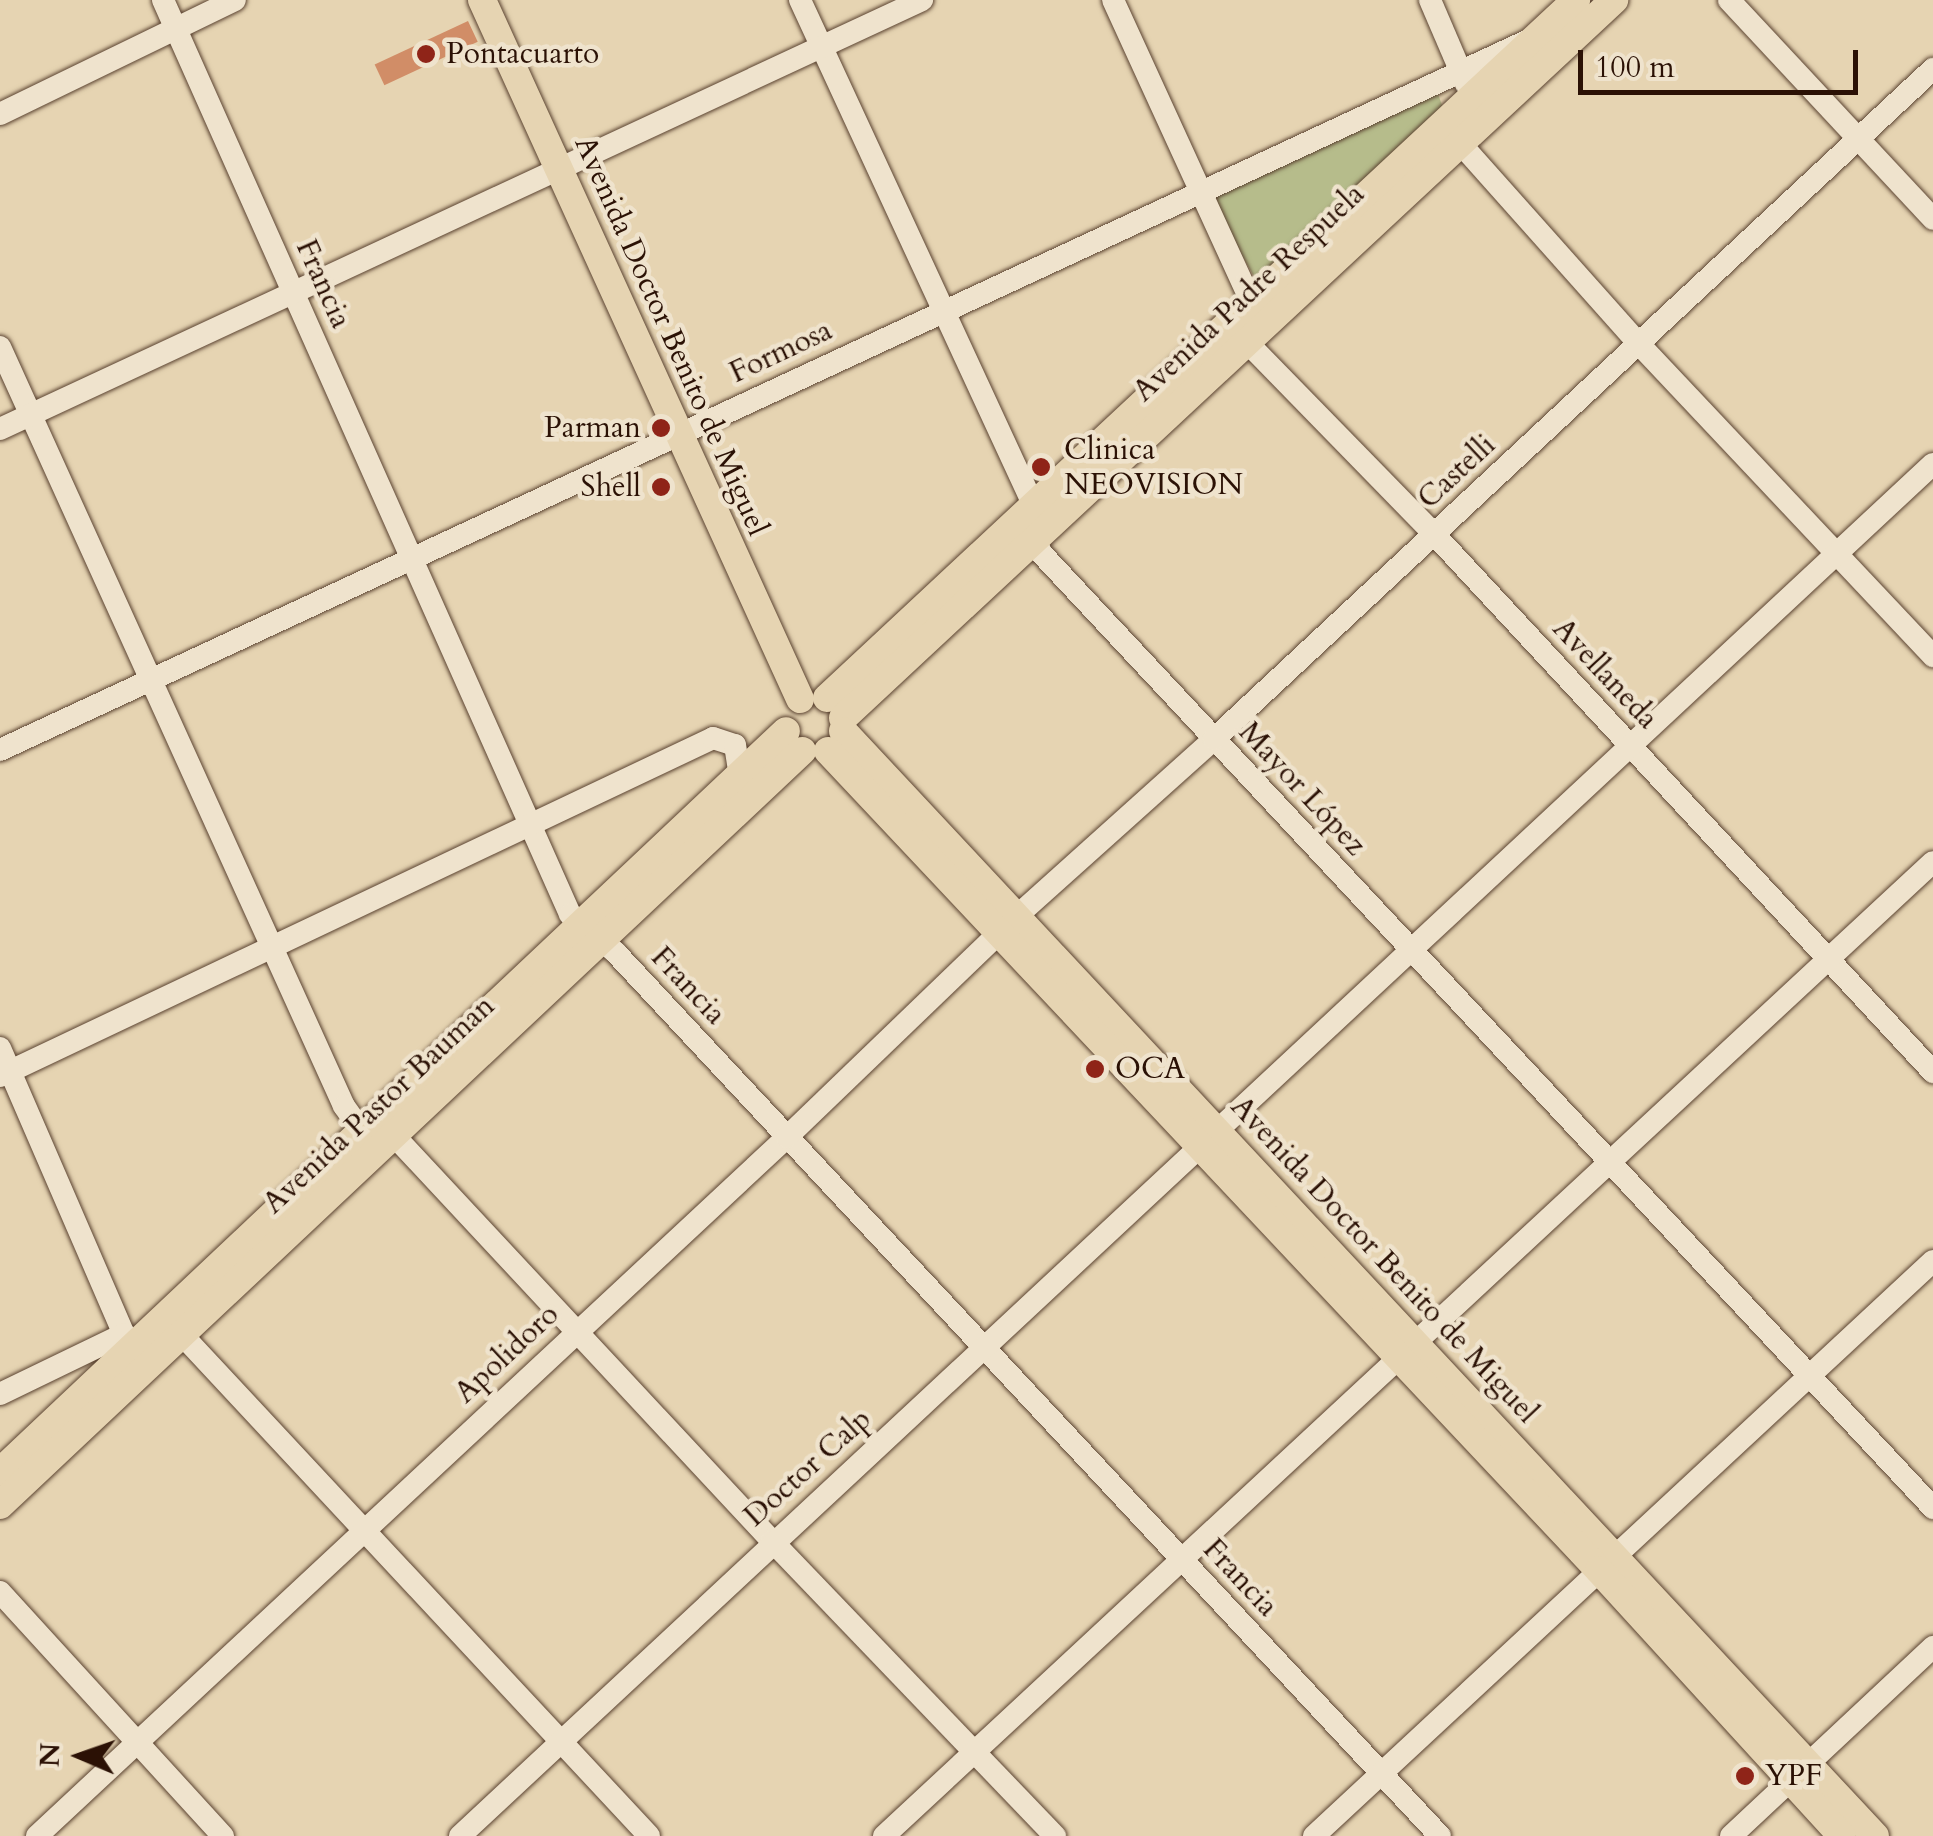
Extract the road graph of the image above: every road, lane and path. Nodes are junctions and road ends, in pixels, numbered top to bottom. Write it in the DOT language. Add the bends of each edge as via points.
graph roads {
  1 [pos="164,0"];
  2 [pos="235,0"];
  3 [pos="482,0"];
  4 [pos="800,0"];
  5 [pos="922,0"];
  6 [pos="1113,0"];
  7 [pos="1430,0"];
  8 [pos="1576,0"];
  9 [pos="1614,0"];
  10 [pos="1729,0"];
  11 [pos="176,28"];
  12 [pos="1534,38"];
  13 [pos="821,46"];
  14 [pos="1460,70"];
  15 [pos="1933,70"];
  16 [pos="1479,107"];
  17 [pos="0,114"];
  18 [pos="1450,133"];
  19 [pos="1858,139"];
  20 [pos="559,169"];
  21 [pos="1199,190"];
  22 [pos="1933,218"];
  23 [pos="294,292"];
  24 [pos="1260,309"];
  25 [pos="941,310"];
  26 [pos="1236,332"];
  27 [pos="1638,344"];
  28 [pos="0,346"];
  29 [pos="30,415"];
  30 [pos="0,429"];
  31 [pos="679,432"];
  32 [pos="1933,464"];
  33 [pos="1034,504"];
  34 [pos="1434,534"];
  35 [pos="1035,538"];
  36 [pos="1836,554"];
  37 [pos="412,557"];
  38 [pos="1933,656"];
  39 [pos="150,680"];
  40 [pos="818,726"];
  41 [pos="1214,739"];
  42 [pos="1631,746"];
  43 [pos="0,750"];
  44 [pos="740,774"];
  45 [pos="530,824"];
  46 [pos="1933,862"];
  47 [pos="1010,923"];
  48 [pos="591,934"];
  49 [pos="270,948"];
  50 [pos="1411,950"];
  51 [pos="1829,959"];
  52 [pos="0,1048"];
  53 [pos="1933,1072"];
  54 [pos="5,1074"];
  55 [pos="378,1134"];
  56 [pos="787,1138"];
  57 [pos="1208,1138"];
  58 [pos="1610,1162"];
  59 [pos="1933,1260"];
  60 [pos="173,1325"];
  61 [pos="577,1328"];
  62 [pos="135,1348"];
  63 [pos="984,1348"];
  64 [pos="1409,1352"];
  65 [pos="1809,1376"];
  66 [pos="0,1394"];
  67 [pos="0,1472"];
  68 [pos="0,1506"];
  69 [pos="1933,1508"];
  70 [pos="363,1532"];
  71 [pos="772,1541"];
  72 [pos="1182,1560"];
  73 [pos="1607,1563"];
  74 [pos="0,1592"];
  75 [pos="1933,1647"];
  76 [pos="561,1742"];
  77 [pos="137,1743"];
  78 [pos="974,1750"];
  79 [pos="1799,1772"];
  80 [pos="1382,1774"];
  81 [pos="37,1836"];
  82 [pos="223,1836"];
  83 [pos="460,1836"];
  84 [pos="650,1836"];
  85 [pos="884,1836"];
  86 [pos="1054,1836"];
  87 [pos="1314,1836"];
  88 [pos="1440,1836"];
  89 [pos="1731,1836"];
  90 [pos="1842,1836"];
  91 [pos="1875,1836"];
  1 -- 11 [label="street, Francia"];
  2 -- 11 [label="street"];
  3 -- 20 [label="main road, Avenida Doctor Benito de Miguel"];
  4 -- 13 [label="street"];
  5 -- 13 [label="street"];
  6 -- 21 [label="street"];
  7 -- 14 [label="street"];
  8 -- 12 [label="main road, Avenida Padre Respuela"];
  9 -- 16 [label="main road, Avenida Padre Respuela"];
  10 -- 19 [label="street"];
  11 -- 17 [label="street"];
  11 -- 23 [label="street, Francia"];
  12 -- 14 [label="street, Formosa"];
  12 -- 16 [label="main road, Avenida Padre Respuela"];
  13 -- 20 [label="street"];
  13 -- 25 [label="street"];
  14 -- 16 [label="street"];
  14 -- 21 [label="street, Formosa"];
  15 -- 19 [label="street, Castelli"];
  16 -- 18 [label="main road, Avenida Padre Respuela"];
  18 -- 24 [label="main road, Avenida Padre Respuela"];
  18 -- 27 [label="street"];
  19 -- 22 [label="street"];
  19 -- 27 [label="street, Castelli"];
  20 -- 23 [label="street"];
  20 -- 31 [label="main road, Avenida Doctor Benito de Miguel"];
  21 -- 24 [label="street"];
  21 -- 25 [label="street, Formosa"];
  23 -- 29 [label="street"];
  23 -- 37 [label="street, Francia"];
  24 -- 26 [label="main road, Avenida Padre Respuela"];
  25 -- 31 [label="street, Formosa"];
  25 -- 33 [label="street"];
  26 -- 33 [label="main road, Avenida Padre Respuela"];
  26 -- 34 [label="street, Avellaneda"];
  26 -- 35 [label="main road, Avenida Padre Respuela"];
  27 -- 34 [label="street, Castelli"];
  27 -- 36 [label="street"];
  28 -- 29 [label="street"];
  29 -- 30 [label="street"];
  29 -- 39 [label="street"];
  31 -- 37 [label="street, Formosa"];
  31 -- 40 [label="main road, Avenida Doctor Benito de Miguel"];
  32 -- 36 [label="street, Doctor Calp"];
  33 -- 35 [label="street"];
  33 -- 40 [label="main road, Avenida Padre Respuela"];
  34 -- 41 [label="street, Castelli"];
  34 -- 42 [label="street, Avellaneda"];
  35 -- 40 [label="main road, Avenida Padre Respuela"];
  35 -- 41 [label="street, Mayor López" via="1041,554"];
  36 -- 38 [label="street"];
  36 -- 42 [label="street, Doctor Calp"];
  37 -- 39 [label="street, Formosa"];
  37 -- 45 [label="street, Francia"];
  39 -- 43 [label="street, Formosa"];
  39 -- 49 [label="street"];
  40 -- 44 [label="main road, Avenida Pastor Bauman"];
  40 -- 47 [label="main road, Avenida Doctor Benito de Miguel"];
  40 -- 48 [label="main road, Avenida Pastor Bauman"];
  41 -- 47 [label="street, Castelli"];
  41 -- 50 [label="street, Mayor López"];
  42 -- 50 [label="street, Doctor Calp"];
  42 -- 51 [label="street, Avellaneda"];
  44 -- 45 [label="street" via="735,745 714,738"];
  44 -- 48 [label="main road, Avenida Pastor Bauman"];
  45 -- 48 [label="street, Francia" via="570,914"];
  45 -- 49 [label="street"];
  46 -- 51 [label="street"];
  47 -- 56 [label="street, Apolidoro"];
  47 -- 57 [label="main road, Avenida Doctor Benito de Miguel"];
  48 -- 55 [label="main road, Avenida Pastor Bauman"];
  48 -- 56 [label="street, Francia"];
  49 -- 54 [label="street"];
  49 -- 55 [label="street"];
  50 -- 57 [label="street, Doctor Calp"];
  50 -- 58 [label="street, Mayor López"];
  51 -- 53 [label="street, Avellaneda"];
  51 -- 58 [label="street"];
  52 -- 54 [label="street"];
  54 -- 62 [label="street"];
  55 -- 60 [label="main road, Avenida Pastor Bauman"];
  55 -- 61 [label="street"];
  56 -- 61 [label="street, Apolidoro"];
  56 -- 63 [label="street, Francia"];
  57 -- 63 [label="street, Doctor Calp"];
  57 -- 64 [label="main road, Avenida Doctor Benito de Miguel"];
  58 -- 64 [label="street"];
  58 -- 65 [label="street, Mayor López"];
  59 -- 65 [label="street"];
  60 -- 62 [label="main road, Avenida Pastor Bauman"];
  60 -- 70 [label="street"];
  61 -- 70 [label="street, Apolidoro"];
  61 -- 71 [label="street"];
  62 -- 66 [label="street"];
  62 -- 67 [label="main road, Avenida Pastor Bauman"];
  62 -- 68 [label="main road, Avenida Pastor Bauman"];
  63 -- 71 [label="street, Doctor Calp"];
  63 -- 72 [label="street, Francia"];
  64 -- 72 [label="street"];
  64 -- 73 [label="main road, Avenida Doctor Benito de Miguel"];
  65 -- 69 [label="street, Mayor López"];
  65 -- 73 [label="street"];
  70 -- 76 [label="street"];
  70 -- 77 [label="street, Apolidoro"];
  71 -- 76 [label="street, Doctor Calp"];
  71 -- 78 [label="street"];
  72 -- 78 [label="street"];
  72 -- 80 [label="street, Francia"];
  73 -- 79 [label="main road, Avenida Doctor Benito de Miguel"];
  73 -- 80 [label="street"];
  74 -- 77 [label="street"];
  75 -- 79 [label="street"];
  76 -- 83 [label="street, Doctor Calp"];
  76 -- 84 [label="street"];
  77 -- 81 [label="street, Apolidoro"];
  77 -- 82 [label="street"];
  78 -- 85 [label="street"];
  78 -- 86 [label="street"];
  79 -- 89 [label="street"];
  79 -- 90 [label="main road, Avenida Doctor Benito de Miguel"];
  79 -- 91 [label="main road, Avenida Doctor Benito de Miguel"];
  80 -- 87 [label="street"];
  80 -- 88 [label="street, Francia"];
}
